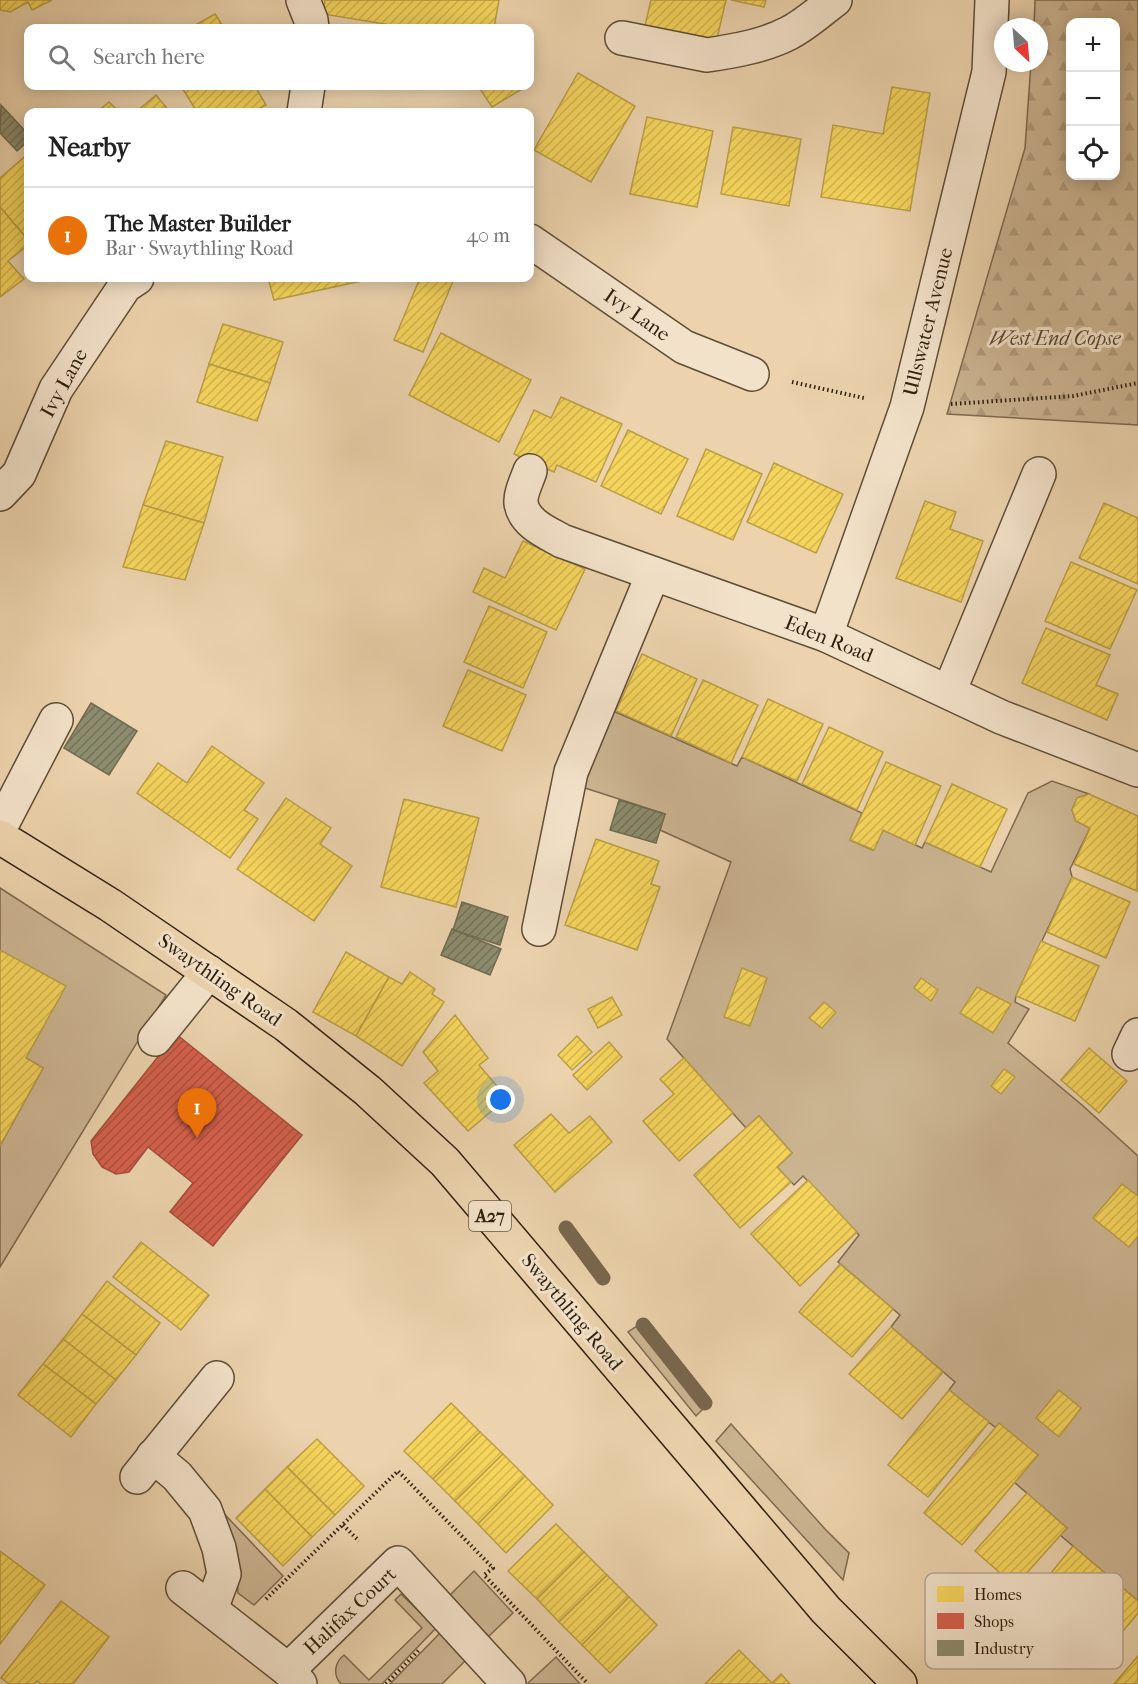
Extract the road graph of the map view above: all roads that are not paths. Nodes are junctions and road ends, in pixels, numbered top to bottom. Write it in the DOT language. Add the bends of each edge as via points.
graph roads {
  1 [pos="303,0"];
  2 [pos="835,0"];
  3 [pos="992,0"];
  4 [pos="312,24"];
  5 [pos="622,38"];
  6 [pos="307,90"];
  7 [pos="305,108"];
  8 [pos="534,244"];
  9 [pos="130,282"];
  10 [pos="752,374"];
  11 [pos="530,471"];
  12 [pos="1039,474"];
  13 [pos="0,494"];
  14 [pos="653,574"];
  15 [pos="826,635"];
  16 [pos="949,692"];
  17 [pos="56,720"];
  18 [pos="1138,770"];
  19 [pos="0,828"];
  20 [pos="0,837"];
  21 [pos="539,929"];
  22 [pos="209,972"];
  23 [pos="155,1039"];
  24 [pos="217,1378"];
  25 [pos="183,1588"];
  26 [pos="211,1610"];
  27 [pos="294,1677"];
  28 [pos="508,1684"];
  29 [pos="900,1684"];
  1 -- 4 [label="street"];
  2 -- 5 [label="street" via="789,33 753,46 706,55"];
  3 -- 15 [label="street, Ullswater Avenue" via="988,72 907,407"];
  6 -- 7 [label="street"];
  8 -- 10 [label="street, Ivy Lane" via="684,347"];
  9 -- 13 [label="street, Ivy Lane" via="124,286 56,389 19,474"];
  11 -- 14 [label="street, Eden Road" via="521,502 527,518 562,541"];
  12 -- 16 [label="street"];
  14 -- 15 [label="street, Eden Road"];
  14 -- 21 [label="street" via="571,772"];
  15 -- 16 [label="street, Eden Road"];
  16 -- 18 [label="street, Eden Road" via="1001,717"];
  17 -- 19 [label="street"];
  20 -- 22 [label="main road, Swaythling Road / A27"];
  22 -- 23 [label="street"];
  22 -- 29 [label="main road, Swaythling Road / A27" via="286,1025 445,1162 826,1610"];
  24 -- 26 [label="street" via="145,1467 177,1476 205,1510 224,1574"];
  25 -- 26 [label="street"];
  26 -- 27 [label="street"];
  27 -- 28 [label="street, Halifax Court" via="398,1563"];
}
